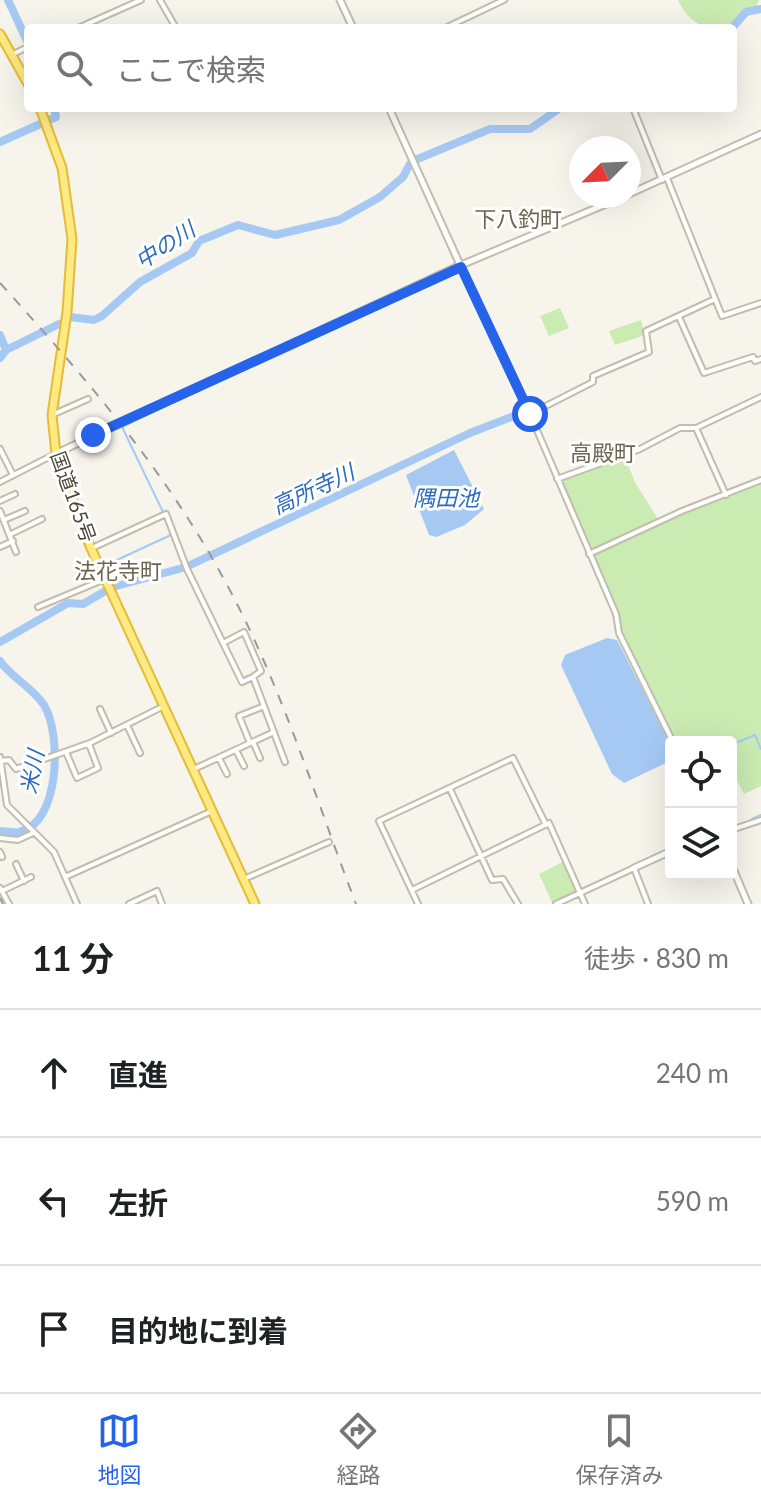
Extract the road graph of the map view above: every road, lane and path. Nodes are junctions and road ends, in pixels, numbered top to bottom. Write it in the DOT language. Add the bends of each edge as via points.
graph roads {
  1 [pos="141,0"];
  2 [pos="160,0"];
  3 [pos="340,0"];
  4 [pos="504,0"];
  5 [pos="87,24"];
  6 [pos="174,24"];
  7 [pos="351,24"];
  8 [pos="453,24"];
  9 [pos="0,34"];
  10 [pos="24,49"];
  11 [pos="11,55"];
  12 [pos="24,77"];
  13 [pos="42,112"];
  14 [pos="391,112"];
  15 [pos="635,112"];
  16 [pos="761,134"];
  17 [pos="665,179"];
  18 [pos="641,189"];
  19 [pos="597,208"];
  20 [pos="461,267"];
  21 [pos="715,299"];
  22 [pos="761,303"];
  23 [pos="679,317"];
  24 [pos="761,359"];
  25 [pos="761,397"];
  26 [pos="88,399"];
  27 [pos="530,414"];
  28 [pos="52,415"];
  29 [pos="696,428"];
  30 [pos="0,449"];
  31 [pos="56,454"];
  32 [pos="13,476"];
  33 [pos="557,479"];
  34 [pos="761,480"];
  35 [pos="0,482"];
  36 [pos="15,494"];
  37 [pos="726,495"];
  38 [pos="0,501"];
  39 [pos="0,511"];
  40 [pos="25,511"];
  41 [pos="42,519"];
  42 [pos="4,520"];
  43 [pos="11,534"];
  44 [pos="13,541"];
  45 [pos="0,547"];
  46 [pos="91,548"];
  47 [pos="16,552"];
  48 [pos="589,554"];
  49 [pos="106,578"];
  50 [pos="38,607"];
  51 [pos="225,642"];
  52 [pos="253,677"];
  53 [pos="164,706"];
  54 [pos="262,707"];
  55 [pos="100,709"];
  56 [pos="127,725"];
  57 [pos="274,732"];
  58 [pos="111,733"];
  59 [pos="670,736"];
  60 [pos="90,743"];
  61 [pos="252,743"];
  62 [pos="236,750"];
  63 [pos="64,753"];
  64 [pos="140,753"];
  65 [pos="219,758"];
  66 [pos="260,758"];
  67 [pos="0,759"];
  68 [pos="285,762"];
  69 [pos="244,766"];
  70 [pos="194,769"];
  71 [pos="227,774"];
  72 [pos="1,776"];
  73 [pos="450,789"];
  74 [pos="212,811"];
  75 [pos="761,820"];
  76 [pos="546,825"];
  77 [pos="737,828"];
  78 [pos="32,832"];
  79 [pos="0,838"];
  80 [pos="329,842"];
  81 [pos="665,854"];
  82 [pos="483,858"];
  83 [pos="16,864"];
  84 [pos="634,868"];
  85 [pos="31,877"];
  86 [pos="65,877"];
  87 [pos="737,878"];
  88 [pos="244,879"];
  89 [pos="24,881"];
  90 [pos="1,889"];
  91 [pos="412,890"];
  92 [pos="579,891"];
  93 [pos="9,904"];
  94 [pos="77,904"];
  95 [pos="129,904"];
  96 [pos="162,904"];
  97 [pos="255,904"];
  98 [pos="418,904"];
  99 [pos="518,904"];
  100 [pos="556,904"];
  101 [pos="585,904"];
  102 [pos="648,904"];
  103 [pos="748,904"];
  1 -- 5 [label="street"];
  2 -- 6 [label="street"];
  3 -- 7 [label="street"];
  4 -- 8 [label="street"];
  9 -- 11 [label="highway"];
  10 -- 11 [label="street"];
  11 -- 12 [label="highway"];
  13 -- 28 [label="highway, 国道165号" via="62,168 72,239"];
  14 -- 20 [label="street"];
  15 -- 17 [label="street"];
  16 -- 17 [label="street"];
  17 -- 18 [label="street"];
  17 -- 21 [label="street"];
  19 -- 20 [label="street"];
  20 -- 27 [label="street"];
  20 -- 31 [label="street"];
  21 -- 22 [label="street" via="722,316"];
  21 -- 23 [label="street"];
  23 -- 24 [label="street" via="704,373"];
  23 -- 27 [label="street" via="646,331 649,352 593,376 593,382"];
  25 -- 29 [label="street"];
  26 -- 28 [label="street"];
  27 -- 33 [label="street"];
  28 -- 31 [label="highway, 国道165号"];
  29 -- 33 [label="street" via="680,428 640,449"];
  29 -- 37 [label="street"];
  30 -- 32 [label="street"];
  31 -- 32 [label="street"];
  31 -- 46 [label="highway, 国道165号"];
  32 -- 35 [label="street"];
  33 -- 48 [label="street"];
  34 -- 37 [label="street"];
  36 -- 38 [label="street"];
  37 -- 48 [label="street"];
  39 -- 42 [label="street"];
  40 -- 42 [label="street"];
  41 -- 43 [label="street"];
  42 -- 43 [label="street"];
  43 -- 44 [label="street"];
  44 -- 45 [label="street"];
  44 -- 47 [label="street"];
  46 -- 49 [label="highway, 国道165号"];
  46 -- 51 [label="street" via="166,514 186,567"];
  48 -- 59 [label="street" via="619,633"];
  49 -- 50 [label="street"];
  49 -- 53 [label="highway, 国道165号"];
  51 -- 52 [label="street" via="242,682"];
  51 -- 52 [label="street" via="244,632 261,671"];
  52 -- 54 [label="street"];
  53 -- 56 [label="street"];
  53 -- 70 [label="highway, 国道165号"];
  54 -- 57 [label="street"];
  54 -- 61 [label="street" via="239,716"];
  55 -- 58 [label="street"];
  56 -- 58 [label="street"];
  56 -- 64 [label="street"];
  57 -- 61 [label="street"];
  57 -- 68 [label="street"];
  58 -- 60 [label="street"];
  60 -- 63 [label="street"];
  60 -- 63 [label="street" via="98,768 77,778"];
  61 -- 62 [label="street"];
  61 -- 66 [label="street"];
  62 -- 65 [label="street"];
  62 -- 69 [label="street"];
  63 -- 67 [label="street" via="16,769"];
  65 -- 70 [label="street"];
  65 -- 71 [label="street"];
  67 -- 72 [label="street"];
  70 -- 74 [label="highway, 国道165号"];
  72 -- 78 [label="street" via="7,805"];
  73 -- 76 [label="street" via="513,758"];
  73 -- 82 [label="street"];
  73 -- 91 [label="street" via="379,821"];
  74 -- 86 [label="street"];
  74 -- 88 [label="highway, 国道165号"];
  75 -- 77 [label="street"];
  76 -- 82 [label="street"];
  76 -- 92 [label="street"];
  78 -- 79 [label="street" via="18,840"];
  78 -- 86 [label="street" via="54,852"];
  80 -- 88 [label="street"];
  81 -- 84 [label="street"];
  82 -- 91 [label="street"];
  82 -- 99 [label="street" via="492,880 503,879"];
  83 -- 89 [label="street"];
  84 -- 92 [label="street"];
  84 -- 102 [label="street"];
  85 -- 89 [label="street"];
  86 -- 94 [label="street"];
  87 -- 103 [label="street"];
  88 -- 97 [label="highway, 国道165号"];
  89 -- 90 [label="street"];
  90 -- 93 [label="street"];
  91 -- 98 [label="street"];
  92 -- 100 [label="street"];
  92 -- 101 [label="street"];
  95 -- 96 [label="street" via="157,891"];
}
